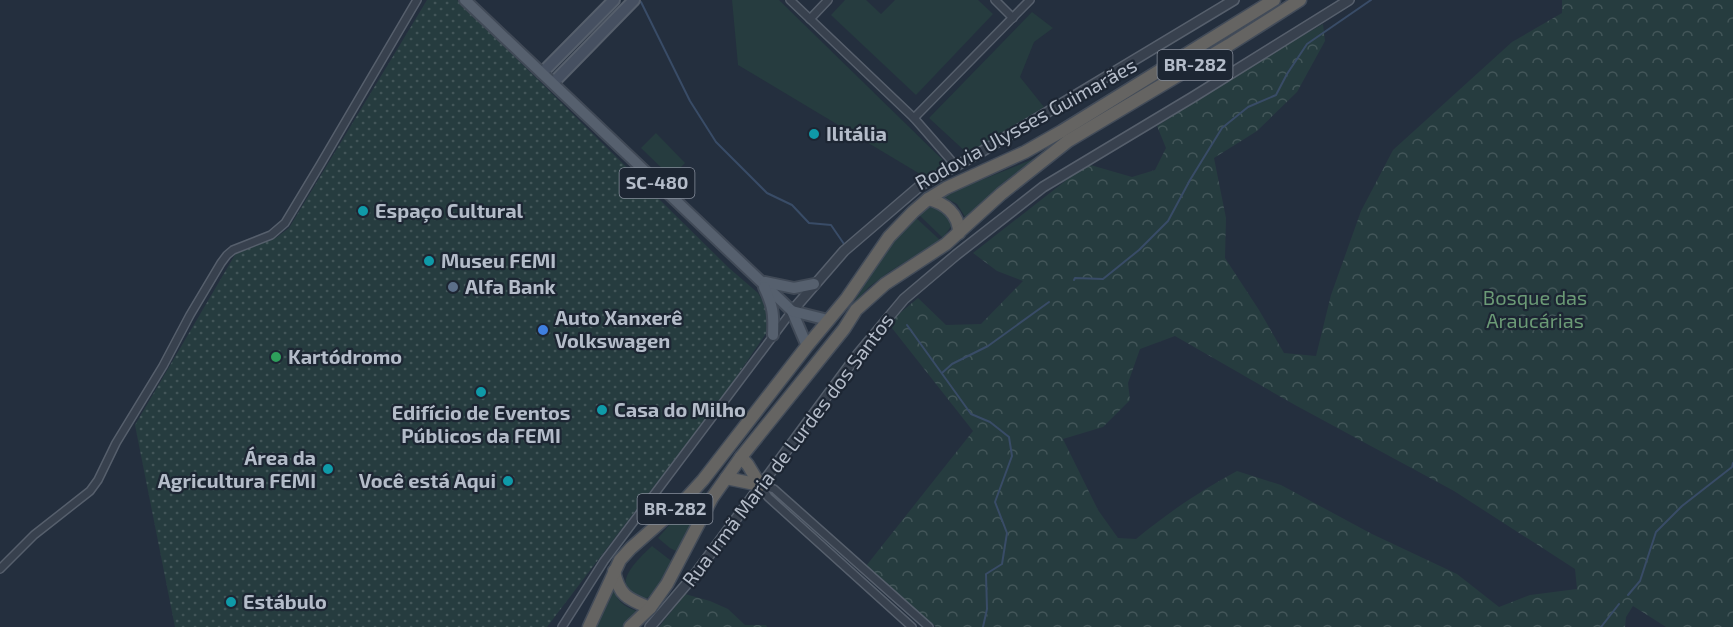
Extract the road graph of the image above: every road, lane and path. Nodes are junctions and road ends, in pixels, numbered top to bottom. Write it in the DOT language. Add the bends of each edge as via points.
graph roads {
  1 [pos="417,0"];
  2 [pos="465,0"];
  3 [pos="614,0"];
  4 [pos="634,0"];
  5 [pos="790,0"];
  6 [pos="828,0"];
  7 [pos="995,0"];
  8 [pos="1030,0"];
  9 [pos="1233,0"];
  10 [pos="1274,0"];
  11 [pos="1300,0"];
  12 [pos="1349,0"];
  13 [pos="1013,18"];
  14 [pos="810,19"];
  15 [pos="542,73"];
  16 [pos="553,83"];
  17 [pos="914,118"];
  18 [pos="956,166"];
  19 [pos="928,199"];
  20 [pos="959,232"];
  21 [pos="762,281"];
  22 [pos="814,284"];
  23 [pos="792,311"];
  24 [pos="828,320"];
  25 [pos="773,335"];
  26 [pos="807,346"];
  27 [pos="741,457"];
  28 [pos="726,478"];
  29 [pos="760,485"];
  30 [pos="0,569"];
  31 [pos="614,571"];
  32 [pos="650,608"];
  33 [pos="562,627"];
  34 [pos="589,627"];
  35 [pos="630,627"];
  36 [pos="650,627"];
  37 [pos="912,627"];
  38 [pos="929,627"];
  1 -- 30 [label="street" via="285,223 271,236 233,250 221,263 90,491 34,535"];
  2 -- 15 [label="main road, SC-480"];
  3 -- 15 [label="main road"];
  4 -- 16 [label="main road"];
  5 -- 14 [label="street"];
  6 -- 14 [label="street"];
  7 -- 13 [label="street"];
  8 -- 13 [label="street"];
  9 -- 18 [label="street"];
  10 -- 19 [label="highway, Rodovia Ulysses Guimarães / BR-282" via="1025,152"];
  11 -- 20 [label="highway, Rodovia Ulysses Guimarães / BR-282" via="1068,141"];
  12 -- 29 [label="street, Rua Irmã Maria de Lurdes dos Santos" via="1044,187 956,255 904,299 886,320"];
  13 -- 17 [label="street"];
  14 -- 17 [label="street"];
  15 -- 16 [label="main road, SC-480"];
  16 -- 21 [label="main road, SC-480"];
  17 -- 18 [label="street"];
  18 -- 22 [label="street" via="921,185 844,251"];
  19 -- 20 [label="highway" via="952,212"];
  19 -- 24 [label="highway, Rodovia Ulysses Guimarães / BR-282" via="889,237"];
  20 -- 27 [label="highway, Rodovia Ulysses Guimarães / BR-282" via="885,284 856,310"];
  21 -- 22 [label="main road" via="794,288"];
  21 -- 23 [label="main road, SC-480"];
  21 -- 25 [label="main road" via="772,304"];
  22 -- 23 [label="street"];
  23 -- 24 [label="main road"];
  23 -- 25 [label="street"];
  23 -- 26 [label="main road, SC-480"];
  24 -- 26 [label="highway, Rodovia Ulysses Guimarães / BR-282"];
  25 -- 33 [label="street" via="604,561"];
  26 -- 31 [label="highway, Rodovia Ulysses Guimarães / BR-282" via="703,480 631,548"];
  27 -- 28 [label="highway, Rodovia Ulysses Guimarães / BR-282"];
  27 -- 29 [label="highway"];
  28 -- 29 [label="highway"];
  28 -- 32 [label="highway, Rodovia Ulysses Guimarães / BR-282" via="667,585"];
  29 -- 36 [label="street, Rua Irmã Maria de Lurdes dos Santos" via="696,573"];
  29 -- 37 [label="street" via="768,497"];
  29 -- 38 [label="street" via="774,489"];
  31 -- 32 [label="highway" via="622,593"];
  31 -- 34 [label="highway, Rodovia Ulysses Guimarães / BR-282"];
  32 -- 35 [label="highway, Rodovia Ulysses Guimarães / BR-282"];
}
